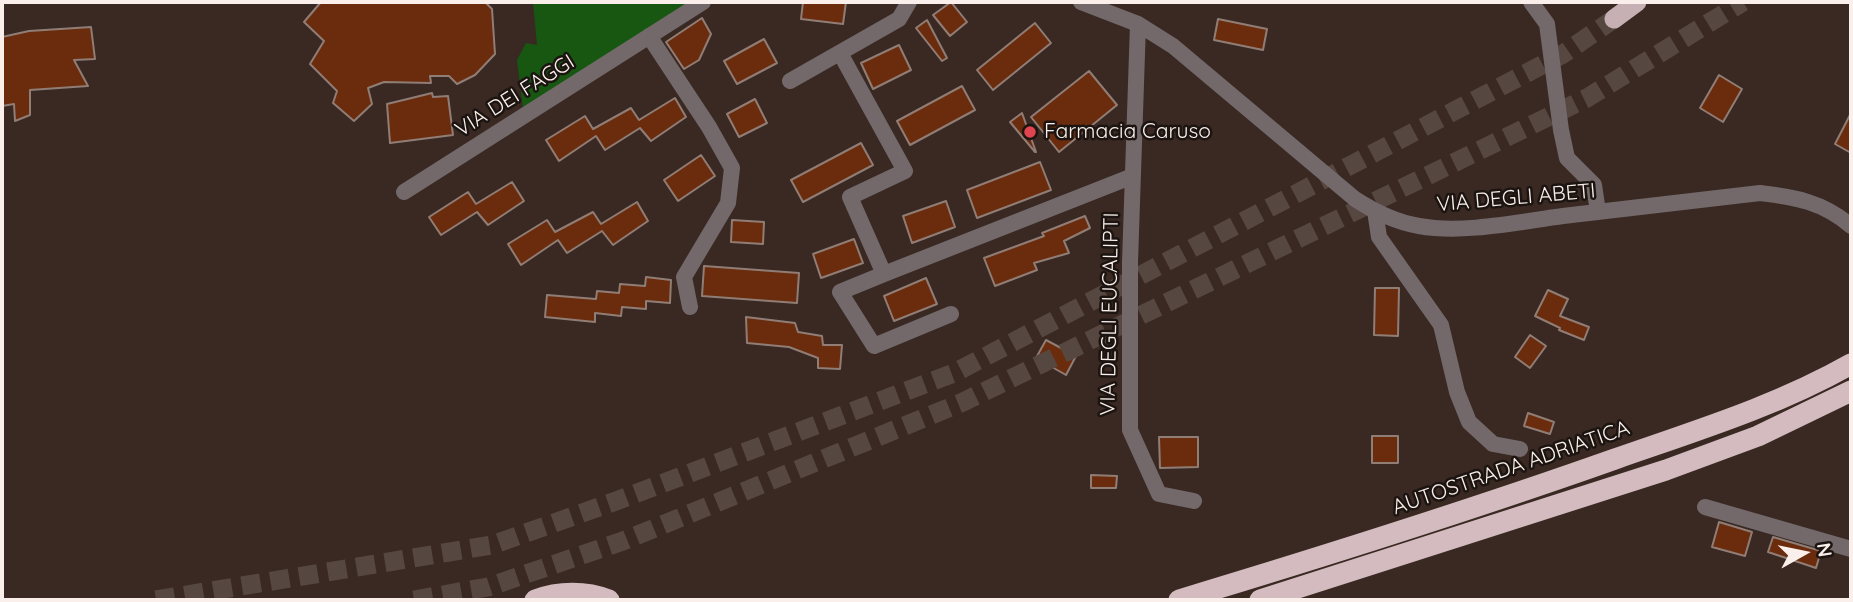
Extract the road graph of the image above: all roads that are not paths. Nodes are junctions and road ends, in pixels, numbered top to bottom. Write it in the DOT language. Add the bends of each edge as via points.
graph roads {
  1 [pos="703,2"];
  2 [pos="909,2"];
  3 [pos="1081,2"];
  4 [pos="1531,2"];
  5 [pos="1637,2"];
  6 [pos="1614,19"];
  7 [pos="1138,23"];
  8 [pos="649,36"];
  9 [pos="840,53"];
  10 [pos="790,81"];
  11 [pos="1133,177"];
  12 [pos="404,192"];
  13 [pos="1375,211"];
  14 [pos="1598,212"];
  15 [pos="1851,226"];
  16 [pos="884,274"];
  17 [pos="690,307"];
  18 [pos="951,314"];
  19 [pos="1851,364"];
  20 [pos="1851,391"];
  21 [pos="1520,449"];
  22 [pos="1194,500"];
  23 [pos="1705,507"];
  24 [pos="1486,528"];
  25 [pos="1851,549"];
  26 [pos="535,600"];
  27 [pos="609,600"];
  28 [pos="1179,600"];
  29 [pos="1260,600"];
  30 [pos="1298,600"];
  1 -- 8 [label="street, VIA DEI FAGGI"];
  2 -- 9 [label="street" via="899,19"];
  3 -- 7 [label="street, VIA DEGLI ABETI"];
  4 -- 14 [label="street" via="1547,24 1567,159 1594,185"];
  5 -- 6 [label="highway"];
  7 -- 11 [label="street, VIA DEGLI EUCALIPTI"];
  7 -- 13 [label="street, VIA DEGLI ABETI" via="1173,46"];
  8 -- 12 [label="street, VIA DEI FAGGI"];
  8 -- 17 [label="street" via="732,168 728,203 684,277"];
  9 -- 10 [label="street"];
  9 -- 16 [label="street" via="905,171 850,197"];
  11 -- 16 [label="street, VIA DEGLI EUCALIPTI"];
  11 -- 22 [label="street, VIA DEGLI EUCALIPTI" via="1130,430 1159,494"];
  13 -- 14 [label="street, VIA DEGLI ABETI" via="1396,221 1444,229"];
  13 -- 21 [label="street" via="1379,237 1441,325 1469,422 1493,444"];
  14 -- 15 [label="street, VIA DEGLI ABETI" via="1759,192 1801,198"];
  16 -- 18 [label="street, VIA DEGLI EUCALIPTI" via="840,292 874,346"];
  19 -- 28 [label="highway, AUTOSTRADA ADRIATICA" via="1745,413 1577,473"];
  20 -- 24 [label="highway" via="1758,436"];
  23 -- 25 [label="street"];
  24 -- 29 [label="highway"];
  24 -- 30 [label="highway"];
  26 -- 27 [label="highway" via="573,593"];
}
